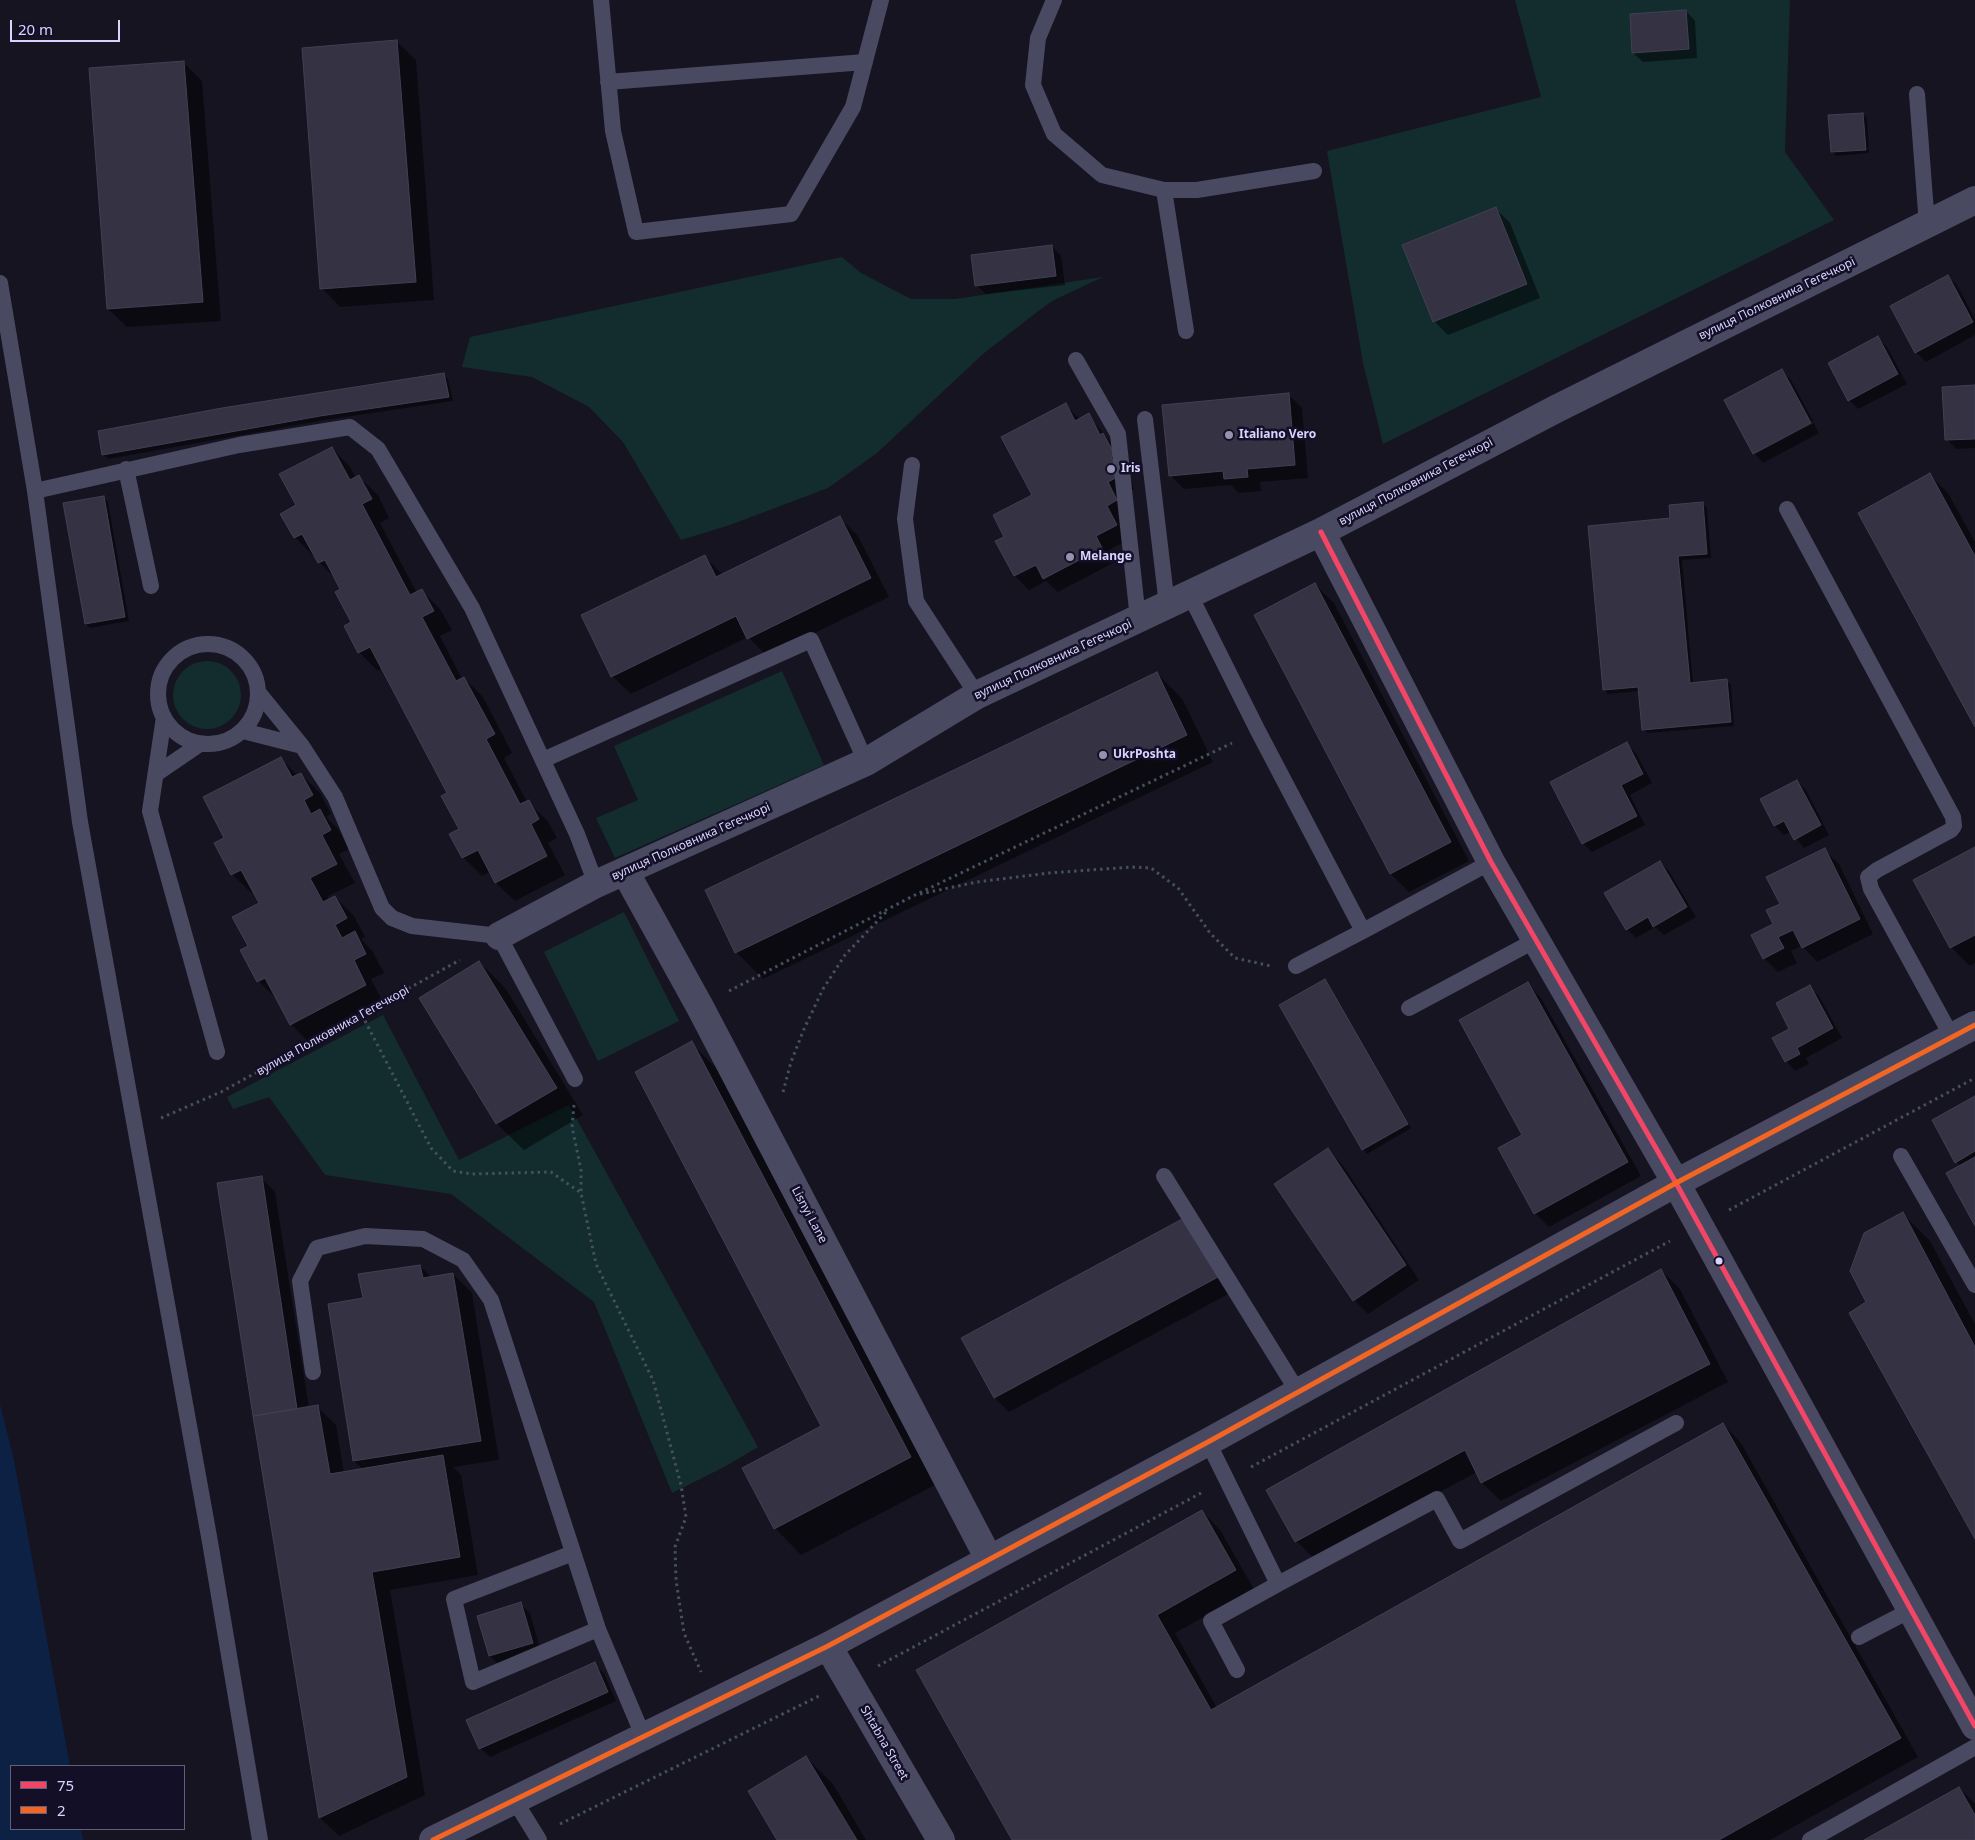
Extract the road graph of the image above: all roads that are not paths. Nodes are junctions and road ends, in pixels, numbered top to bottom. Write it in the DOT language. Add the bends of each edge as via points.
graph roads {
  1 [pos="601,0"];
  2 [pos="881,0"];
  3 [pos="1054,0"];
  4 [pos="865,62"];
  5 [pos="608,82"];
  6 [pos="1917,94"];
  7 [pos="1314,171"];
  8 [pos="1164,190"];
  9 [pos="1975,200"];
  10 [pos="1927,225"];
  11 [pos="0,283"];
  12 [pos="1186,331"];
  13 [pos="1076,360"];
  14 [pos="1144,419"];
  15 [pos="912,465"];
  16 [pos="126,469"];
  17 [pos="35,491"];
  18 [pos="1787,509"];
  19 [pos="1321,532"];
  20 [pos="151,586"];
  21 [pos="1179,600"];
  22 [pos="1138,619"];
  23 [pos="258,692"];
  24 [pos="977,695"];
  25 [pos="164,717"];
  26 [pos="243,730"];
  27 [pos="200,744"];
  28 [pos="302,746"];
  29 [pos="543,760"];
  30 [pos="866,762"];
  31 [pos="156,774"];
  32 [pos="1491,862"];
  33 [pos="626,873"];
  34 [pos="596,884"];
  35 [pos="1363,931"];
  36 [pos="499,936"];
  37 [pos="1536,940"];
  38 [pos="1296,966"];
  39 [pos="1409,1008"];
  40 [pos="1964,1031"];
  41 [pos="217,1052"];
  42 [pos="575,1079"];
  43 [pos="1901,1156"];
  44 [pos="1164,1176"];
  45 [pos="1676,1183"];
  46 [pos="1975,1285"];
  47 [pos="313,1372"];
  48 [pos="1298,1392"];
  49 [pos="1676,1423"];
  50 [pos="1208,1442"];
  51 [pos="573,1553"];
  52 [pos="989,1559"];
  53 [pos="1278,1584"];
  54 [pos="1912,1610"];
  55 [pos="598,1629"];
  56 [pos="1859,1637"];
  57 [pos="828,1646"];
  58 [pos="1237,1670"];
  59 [pos="1975,1726"];
  60 [pos="644,1738"];
  61 [pos="1975,1747"];
  62 [pos="515,1800"];
  63 [pos="538,1838"];
  64 [pos="260,1840"];
  65 [pos="433,1840"];
  66 [pos="941,1840"];
  67 [pos="1810,1840"];
  1 -- 5 [label="lane"];
  2 -- 4 [label="lane"];
  3 -- 8 [label="lane" via="1038,38 1034,85 1054,134 1102,175"];
  4 -- 5 [label="lane"];
  4 -- 5 [label="lane" via="853,108 791,214 636,232 613,131"];
  6 -- 10 [label="lane"];
  7 -- 8 [label="lane" via="1197,190"];
  8 -- 12 [label="lane"];
  9 -- 10 [label="street, вулиця Полковника Гегечкорі"];
  10 -- 19 [label="street, вулиця Полковника Гегечкорі" via="1556,409"];
  11 -- 17 [label="lane"];
  13 -- 22 [label="lane" via="1118,434"];
  14 -- 21 [label="lane"];
  15 -- 24 [label="lane" via="905,519 916,601"];
  16 -- 17 [label="lane"];
  16 -- 20 [label="lane"];
  16 -- 29 [label="lane" via="350,428 378,449 472,608"];
  17 -- 64 [label="lane" via="80,822 210,1542"];
  18 -- 40 [label="lane" via="1953,817 1951,830 1868,877 1870,889"];
  19 -- 21 [label="street, вулиця Полковника Гегечкорі"];
  19 -- 32 [label="street"];
  21 -- 22 [label="street, вулиця Полковника Гегечкорі"];
  21 -- 35 [label="lane" via="1258,731"];
  22 -- 24 [label="street, вулиця Полковника Гегечкорі"];
  23 -- 25 [label="lane" via="251,669 234,652 219,646 195,647 174,658 164,671 159,686 159,702"];
  23 -- 26 [label="lane" via="252,719"];
  23 -- 28 [label="lane"];
  24 -- 30 [label="street, вулиця Полковника Гегечкорі"];
  25 -- 27 [label="lane" via="173,730"];
  25 -- 31 [label="lane"];
  26 -- 27 [label="lane" via="216,744"];
  26 -- 28 [label="lane"];
  27 -- 31 [label="lane"];
  28 -- 36 [label="lane" via="334,797 376,896 392,918 412,926"];
  29 -- 30 [label="lane" via="810,640"];
  29 -- 34 [label="lane"];
  30 -- 33 [label="street, вулиця Полковника Гегечкорі"];
  31 -- 41 [label="lane" via="150,811"];
  32 -- 35 [label="lane"];
  32 -- 37 [label="street"];
  33 -- 34 [label="street, вулиця Полковника Гегечкорі"];
  33 -- 52 [label="street, Lisnyi Lane" via="700,1007"];
  34 -- 36 [label="street, вулиця Полковника Гегечкорі"];
  35 -- 38 [label="lane"];
  36 -- 42 [label="lane"];
  37 -- 39 [label="lane"];
  37 -- 45 [label="street"];
  40 -- 45 [label="street"];
  43 -- 46 [label="lane"];
  44 -- 48 [label="lane"];
  45 -- 48 [label="street"];
  45 -- 54 [label="street"];
  47 -- 51 [label="lane" via="300,1281 317,1248 365,1236 423,1239 463,1260 491,1300"];
  48 -- 50 [label="street"];
  49 -- 53 [label="lane" via="1460,1541 1437,1499"];
  50 -- 52 [label="street"];
  50 -- 53 [label="lane"];
  51 -- 55 [label="lane"];
  51 -- 55 [label="lane" via="454,1599 473,1682"];
  52 -- 57 [label="street"];
  53 -- 58 [label="lane" via="1211,1621"];
  54 -- 56 [label="lane"];
  54 -- 59 [label="street"];
  55 -- 60 [label="lane"];
  57 -- 60 [label="street"];
  57 -- 66 [label="street, Shtabna Street"];
  60 -- 62 [label="street"];
  61 -- 67 [label="lane"];
  62 -- 63 [label="lane"];
  62 -- 65 [label="street"];
}
